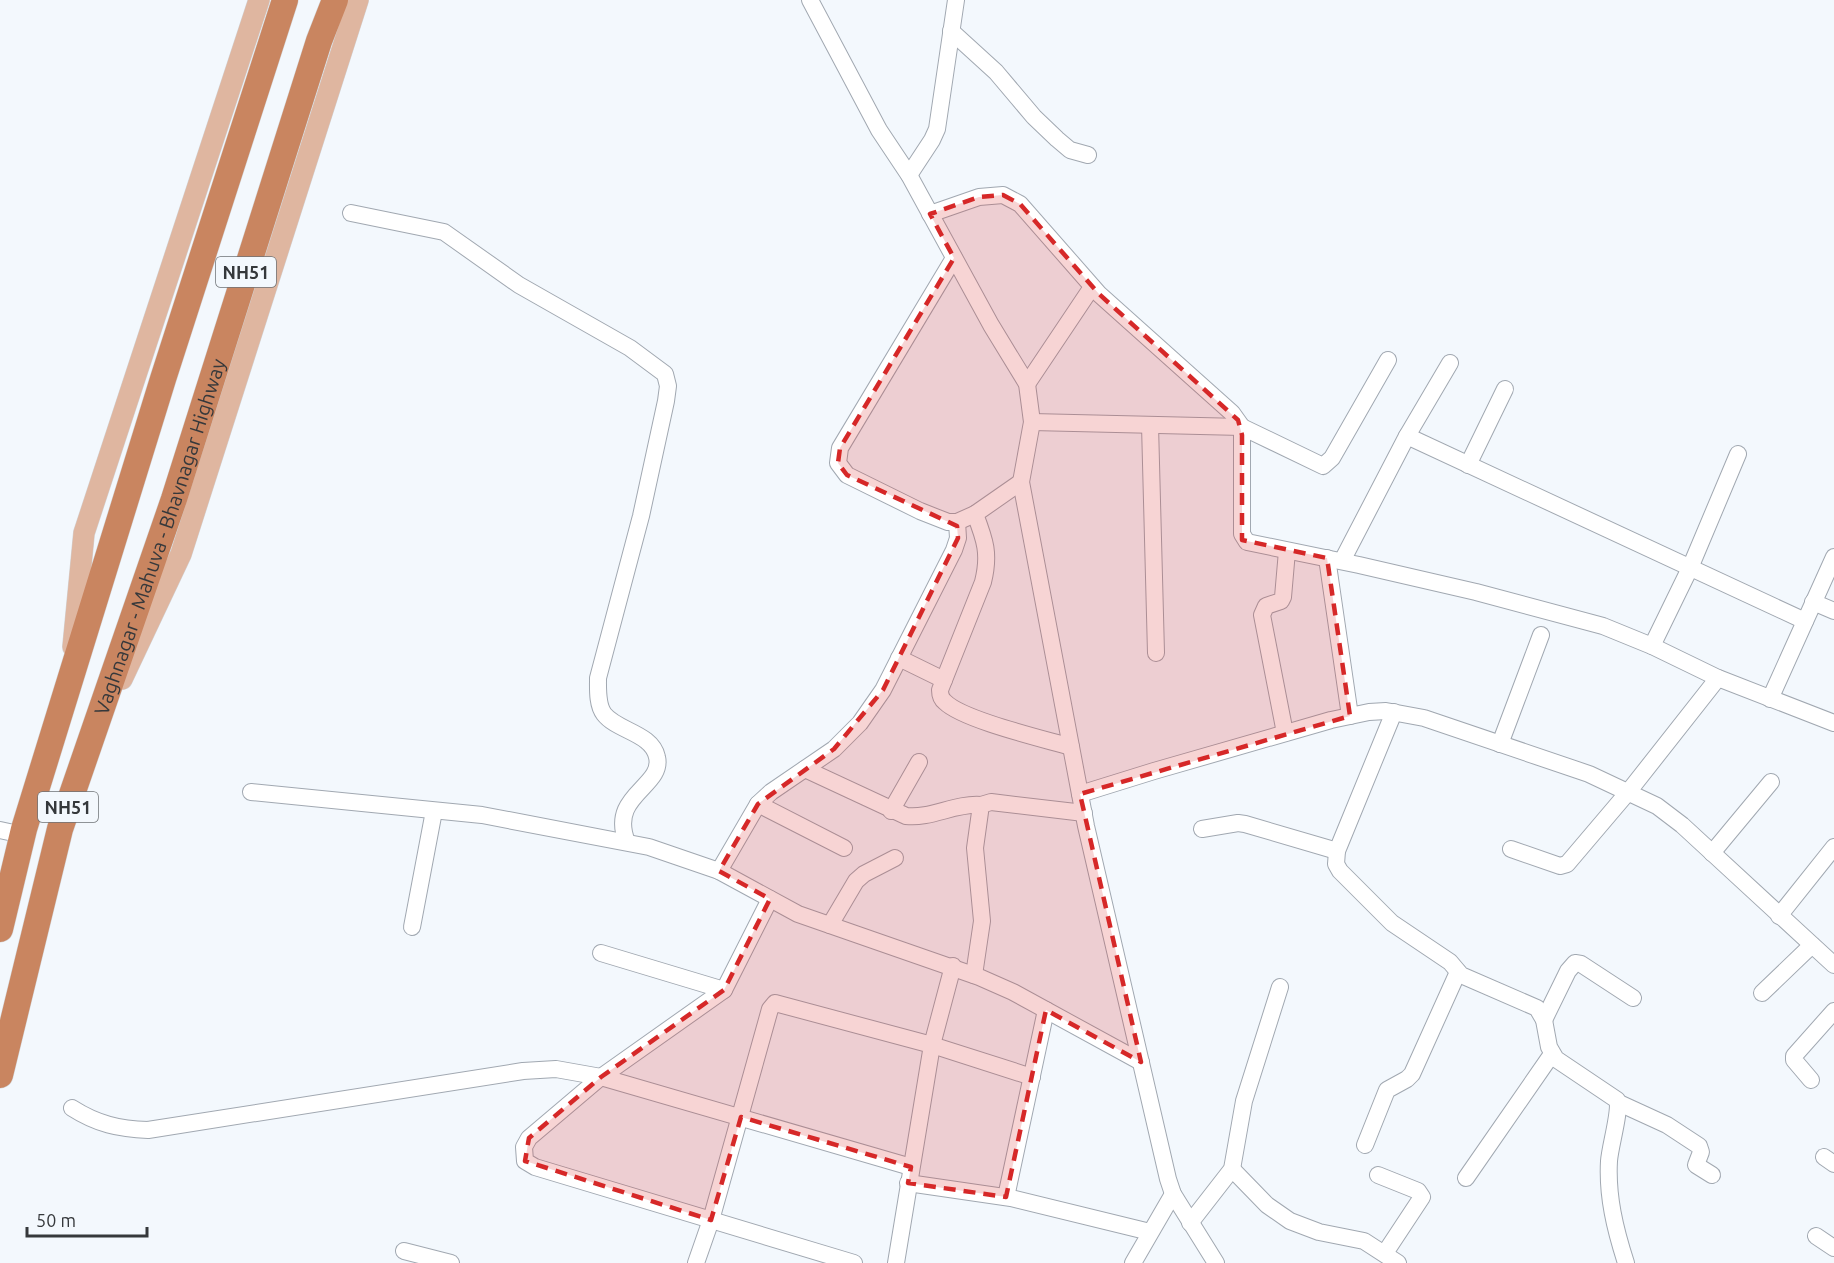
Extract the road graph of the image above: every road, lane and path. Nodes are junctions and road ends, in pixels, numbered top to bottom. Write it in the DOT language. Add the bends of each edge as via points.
graph roads {
  1 [pos="259,0"];
  2 [pos="285,0"];
  3 [pos="335,0"];
  4 [pos="358,0"];
  5 [pos="810,0"];
  6 [pos="956,0"];
  7 [pos="951,31"];
  8 [pos="1088,155"];
  9 [pos="909,175"];
  10 [pos="351,213"];
  11 [pos="930,214"];
  12 [pos="954,258"];
  13 [pos="1092,286"];
  14 [pos="1388,360"];
  15 [pos="1450,363"];
  16 [pos="1027,384"];
  17 [pos="1505,389"];
  18 [pos="1032,422"];
  19 [pos="1150,425"];
  20 [pos="1242,427"];
  21 [pos="1407,436"];
  22 [pos="1738,454"];
  23 [pos="1468,465"];
  24 [pos="1021,482"];
  25 [pos="975,514"];
  26 [pos="957,522"];
  27 [pos="1287,551"];
  28 [pos="1834,556"];
  29 [pos="1333,564"];
  30 [pos="1690,568"];
  31 [pos="1814,602"];
  32 [pos="1834,611"];
  33 [pos="1805,621"];
  34 [pos="1541,635"];
  35 [pos="1652,646"];
  36 [pos="1156,652"];
  37 [pos="899,658"];
  38 [pos="944,680"];
  39 [pos="70,681"];
  40 [pos="1713,683"];
  41 [pos="1770,699"];
  42 [pos="1834,705"];
  43 [pos="1394,712"];
  44 [pos="1350,716"];
  45 [pos="1830,722"];
  46 [pos="1285,733"];
  47 [pos="1500,744"];
  48 [pos="1071,747"];
  49 [pos="919,762"];
  50 [pos="83,763"];
  51 [pos="805,769"];
  52 [pos="1771,782"];
  53 [pos="251,792"];
  54 [pos="1629,792"];
  55 [pos="1080,794"];
  56 [pos="758,804"];
  57 [pos="981,805"];
  58 [pos="434,811"];
  59 [pos="891,811"];
  60 [pos="1084,813"];
  61 [pos="1202,829"];
  62 [pos="11,832"];
  63 [pos="627,842"];
  64 [pos="1834,847"];
  65 [pos="844,848"];
  66 [pos="1512,849"];
  67 [pos="1337,851"];
  68 [pos="1712,853"];
  69 [pos="895,858"];
  70 [pos="719,871"];
  71 [pos="770,899"];
  72 [pos="1779,916"];
  73 [pos="830,925"];
  74 [pos="412,927"];
  75 [pos="0,929"];
  76 [pos="1812,945"];
  77 [pos="601,953"];
  78 [pos="1834,965"];
  79 [pos="952,966"];
  80 [pos="1458,972"];
  81 [pos="974,975"];
  82 [pos="1280,987"];
  83 [pos="724,990"];
  84 [pos="1762,993"];
  85 [pos="1634,998"];
  86 [pos="1046,1010"];
  87 [pos="1834,1011"];
  88 [pos="1544,1020"];
  89 [pos="932,1045"];
  90 [pos="1552,1054"];
  91 [pos="1141,1062"];
  92 [pos="0,1075"];
  93 [pos="601,1077"];
  94 [pos="1032,1077"];
  95 [pos="1810,1080"];
  96 [pos="1619,1103"];
  97 [pos="72,1108"];
  98 [pos="741,1117"];
  99 [pos="1365,1145"];
  100 [pos="1232,1169"];
  101 [pos="1712,1174"];
  102 [pos="909,1175"];
  103 [pos="1378,1175"];
  104 [pos="1466,1178"];
  105 [pos="1173,1194"];
  106 [pos="1006,1197"];
  107 [pos="711,1220"];
  108 [pos="1190,1223"];
  109 [pos="1150,1232"];
  110 [pos="1816,1236"];
  111 [pos="1834,1248"];
  112 [pos="404,1251"];
  113 [pos="1391,1258"];
  114 [pos="451,1263"];
  115 [pos="696,1263"];
  116 [pos="854,1263"];
  117 [pos="896,1263"];
  118 [pos="1133,1263"];
  119 [pos="1216,1263"];
  120 [pos="1626,1263"];
  1 -- 39 [label="main road" via="84,533"];
  2 -- 39 [label="highway, Vaghnagar - Mahuva - Bhavnagar Highway / NH51"];
  3 -- 50 [label="highway, Vaghnagar - Mahuva - Bhavnagar Highway / NH51"];
  4 -- 50 [label="main road" via="181,554"];
  5 -- 9 [label="street" via="879,130"];
  6 -- 7 [label="street"];
  7 -- 8 [label="street" via="996,72 1057,139 1070,150"];
  7 -- 9 [label="street" via="937,129"];
  9 -- 11 [label="street"];
  10 -- 63 [label="street" via="444,232 519,285 630,348 665,374 666,401 646,496 598,678 602,713 649,743 657,754 653,775 628,804 622,818"];
  11 -- 12 [label="street"];
  11 -- 13 [label="street" via="979,197 1010,198"];
  12 -- 16 [label="street"];
  12 -- 26 [label="street" via="840,448 838,463 847,475 948,522"];
  13 -- 16 [label="street"];
  13 -- 20 [label="street" via="1232,413"];
  14 -- 20 [label="street" via="1323,466"];
  15 -- 21 [label="street"];
  16 -- 18 [label="street"];
  17 -- 23 [label="street"];
  18 -- 19 [label="street"];
  18 -- 24 [label="street"];
  19 -- 20 [label="street"];
  19 -- 36 [label="street"];
  20 -- 27 [label="street" via="1243,539 1253,545"];
  21 -- 23 [label="street"];
  21 -- 29 [label="street"];
  22 -- 30 [label="street"];
  23 -- 30 [label="street"];
  24 -- 25 [label="street"];
  24 -- 48 [label="street"];
  25 -- 26 [label="street"];
  25 -- 38 [label="street" via="984,538 987,565"];
  26 -- 37 [label="street" via="954,550"];
  27 -- 29 [label="street"];
  27 -- 46 [label="street" via="1283,597 1266,606 1262,615"];
  28 -- 31 [label="street"];
  29 -- 35 [label="street" via="1572,616"];
  29 -- 44 [label="street" via="1331,596"];
  30 -- 33 [label="street"];
  30 -- 35 [label="street"];
  31 -- 32 [label="street"];
  31 -- 33 [label="street"];
  33 -- 41 [label="street"];
  34 -- 47 [label="street"];
  35 -- 40 [label="street"];
  37 -- 38 [label="street"];
  37 -- 51 [label="street" via="884,690 860,723 834,749"];
  38 -- 48 [label="street" via="940,695 952,707"];
  39 -- 62 [label="highway, Vaghnagar - Mahuva - Bhavnagar Highway / NH51"];
  40 -- 41 [label="street"];
  40 -- 54 [label="street"];
  41 -- 45 [label="street"];
  42 -- 45 [label="street"];
  43 -- 44 [label="street"];
  43 -- 47 [label="street"];
  43 -- 67 [label="street"];
  44 -- 46 [label="street"];
  46 -- 55 [label="street"];
  47 -- 54 [label="street"];
  48 -- 55 [label="street"];
  49 -- 59 [label="street"];
  50 -- 92 [label="highway, Vaghnagar - Mahuva - Bhavnagar Highway / NH51" via="60,829"];
  51 -- 56 [label="street"];
  51 -- 59 [label="street"];
  52 -- 68 [label="street"];
  53 -- 58 [label="street"];
  54 -- 66 [label="street" via="1564,866"];
  54 -- 68 [label="street" via="1657,806"];
  55 -- 60 [label="street"];
  56 -- 65 [label="street"];
  56 -- 70 [label="street"];
  57 -- 59 [label="street" via="957,806 918,818"];
  57 -- 60 [label="street" via="991,802"];
  57 -- 81 [label="street" via="975,848 982,921"];
  58 -- 63 [label="street" via="482,815"];
  58 -- 74 [label="street"];
  60 -- 91 [label="street"];
  61 -- 67 [label="street" via="1245,824"];
  62 -- 75 [label="highway, Vaghnagar - Mahuva - Bhavnagar Highway / NH51"];
  63 -- 70 [label="street"];
  64 -- 72 [label="street"];
  67 -- 80 [label="street" via="1340,871 1392,923 1450,962"];
  68 -- 72 [label="street"];
  69 -- 73 [label="street" via="856,881"];
  70 -- 71 [label="street"];
  71 -- 73 [label="street" via="787,910"];
  71 -- 83 [label="street"];
  72 -- 76 [label="street"];
  73 -- 79 [label="street"];
  76 -- 78 [label="street"];
  76 -- 84 [label="street"];
  77 -- 83 [label="street"];
  79 -- 81 [label="street"];
  79 -- 89 [label="street"];
  80 -- 88 [label="street" via="1530,1004 1541,1012"];
  80 -- 99 [label="street" via="1412,1074 1387,1090"];
  81 -- 86 [label="street"];
  82 -- 100 [label="street" via="1244,1101"];
  83 -- 93 [label="street"];
  85 -- 88 [label="street" via="1575,963"];
  86 -- 91 [label="street"];
  86 -- 94 [label="street"];
  87 -- 95 [label="street" via="1794,1056"];
  88 -- 90 [label="street"];
  89 -- 94 [label="street"];
  89 -- 98 [label="street" via="775,1003 770,1009"];
  89 -- 102 [label="street"];
  90 -- 96 [label="street"];
  90 -- 104 [label="street"];
  91 -- 105 [label="street"];
  93 -- 97 [label="street" via="556,1069 523,1071 148,1130 108,1126"];
  93 -- 98 [label="street"];
  93 -- 107 [label="street" via="529,1138 524,1147 525,1161"];
  94 -- 106 [label="street"];
  96 -- 101 [label="street" via="1667,1125 1699,1146 1696,1166"];
  96 -- 120 [label="street" via="1611,1139 1609,1187 1615,1229"];
  98 -- 102 [label="street"];
  98 -- 107 [label="street"];
  100 -- 108 [label="street"];
  100 -- 113 [label="street" via="1267,1205 1290,1221 1319,1232 1364,1241"];
  102 -- 106 [label="street"];
  102 -- 117 [label="street"];
  103 -- 113 [label="street" via="1418,1191 1422,1197"];
  105 -- 108 [label="street"];
  105 -- 109 [label="street"];
  106 -- 109 [label="street"];
  107 -- 115 [label="street"];
  107 -- 116 [label="street"];
  108 -- 119 [label="street"];
  109 -- 118 [label="street"];
  110 -- 111 [label="street"];
  112 -- 114 [label="street"];
}
